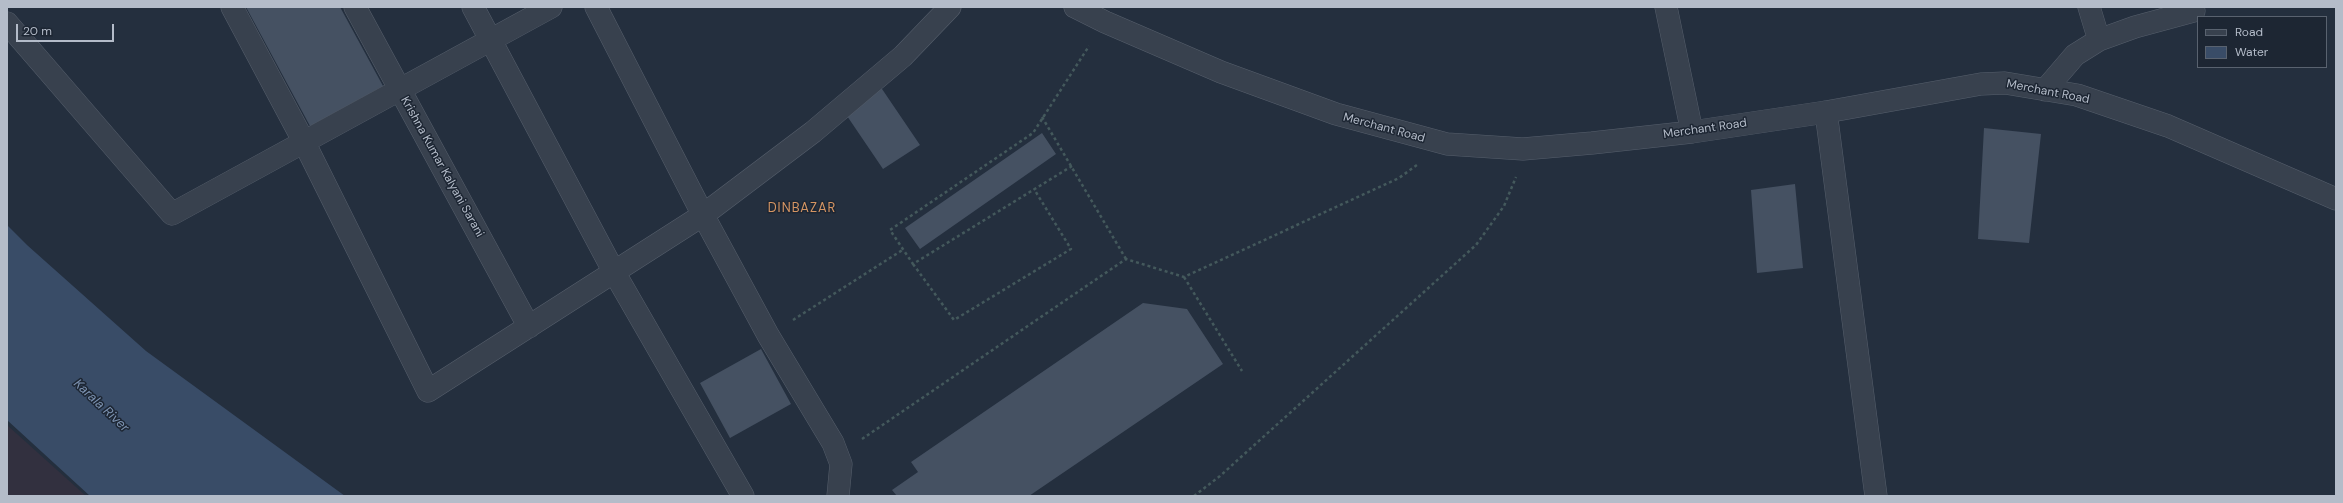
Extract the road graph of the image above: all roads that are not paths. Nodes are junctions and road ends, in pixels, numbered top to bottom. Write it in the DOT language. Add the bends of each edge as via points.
graph roads {
  1 [pos="232,7"];
  2 [pos="355,7"];
  3 [pos="473,7"];
  4 [pos="551,7"];
  5 [pos="596,7"];
  6 [pos="950,7"];
  7 [pos="1075,7"];
  8 [pos="1666,7"];
  9 [pos="2089,7"];
  10 [pos="2193,7"];
  11 [pos="7,23"];
  12 [pos="491,40"];
  13 [pos="2099,40"];
  14 [pos="400,90"];
  15 [pos="2045,90"];
  16 [pos="1826,112"];
  17 [pos="1692,132"];
  18 [pos="304,142"];
  19 [pos="2336,199"];
  20 [pos="703,216"];
  21 [pos="614,272"];
  22 [pos="529,327"];
  23 [pos="743,496"];
  24 [pos="838,496"];
  25 [pos="1876,496"];
  1 -- 18 [label="street"];
  2 -- 14 [label="street, Krishna Kumar Kalyani Sarani"];
  3 -- 12 [label="street"];
  4 -- 12 [label="street"];
  5 -- 20 [label="street"];
  6 -- 20 [label="street" via="903,56 824,123"];
  7 -- 17 [label="street, Merchant Road" via="1221,72 1336,114 1447,144 1523,150"];
  8 -- 17 [label="street"];
  9 -- 13 [label="street"];
  10 -- 13 [label="street" via="2194,11"];
  11 -- 18 [label="street" via="172,214"];
  12 -- 14 [label="street"];
  12 -- 21 [label="street"];
  13 -- 15 [label="street" via="2075,55"];
  14 -- 18 [label="street"];
  14 -- 22 [label="street, Krishna Kumar Kalyani Sarani"];
  15 -- 16 [label="street, Merchant Road" via="2005,83 1981,84"];
  15 -- 19 [label="street, Merchant Road" via="2077,95 2168,126"];
  16 -- 17 [label="street, Merchant Road"];
  16 -- 25 [label="street"];
  18 -- 22 [label="street" via="428,392"];
  20 -- 21 [label="street"];
  20 -- 24 [label="street" via="768,336 817,414 838,456 841,464"];
  21 -- 22 [label="street"];
  21 -- 23 [label="street"];
}
